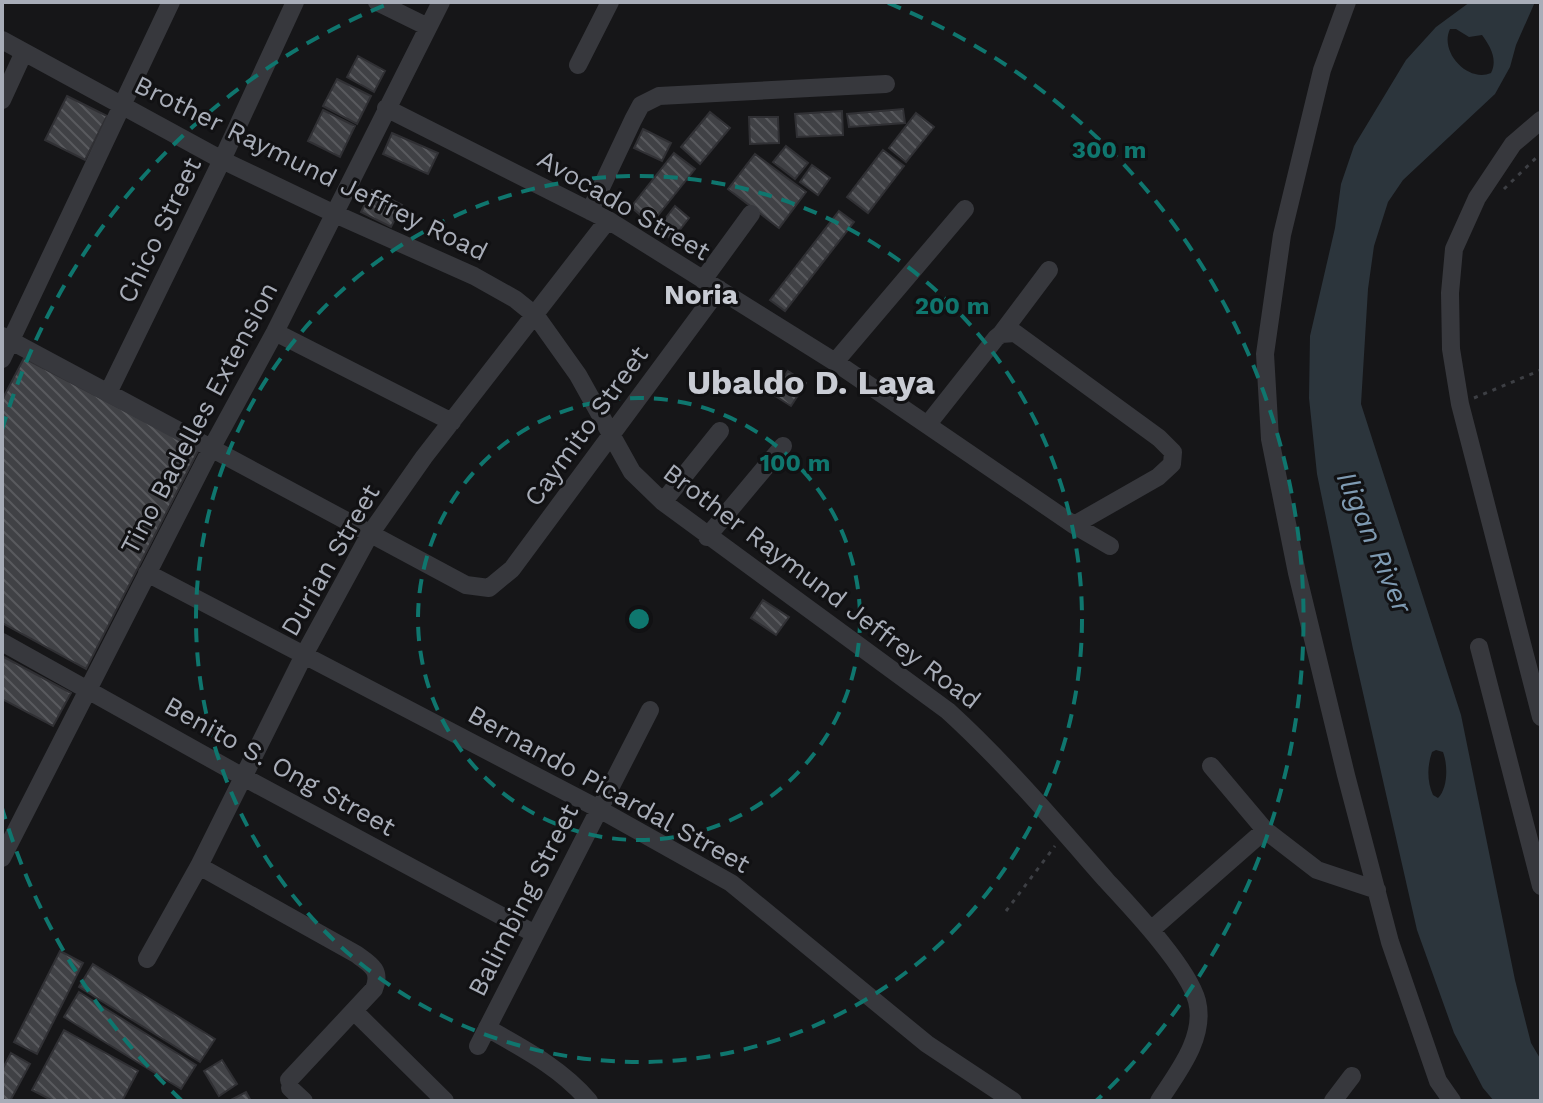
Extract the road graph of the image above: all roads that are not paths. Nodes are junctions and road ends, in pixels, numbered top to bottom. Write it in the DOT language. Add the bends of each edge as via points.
graph roads {
  1 [pos="171,2"];
  2 [pos="295,2"];
  3 [pos="377,2"];
  4 [pos="441,2"];
  5 [pos="610,2"];
  6 [pos="1347,2"];
  7 [pos="428,27"];
  8 [pos="2,40"];
  9 [pos="24,52"];
  10 [pos="578,65"];
  11 [pos="886,84"];
  12 [pos="2,100"];
  13 [pos="123,107"];
  14 [pos="386,108"];
  15 [pos="1541,120"];
  16 [pos="222,160"];
  17 [pos="965,209"];
  18 [pos="590,211"];
  19 [pos="335,214"];
  20 [pos="751,214"];
  21 [pos="608,220"];
  22 [pos="1049,270"];
  23 [pos="711,284"];
  24 [pos="536,316"];
  25 [pos="275,332"];
  26 [pos="1001,334"];
  27 [pos="6,339"];
  28 [pos="2,359"];
  29 [pos="835,362"];
  30 [pos="108,393"];
  31 [pos="452,422"];
  32 [pos="928,424"];
  33 [pos="720,431"];
  34 [pos="611,436"];
  35 [pos="783,446"];
  36 [pos="211,449"];
  37 [pos="663,502"];
  38 [pos="1074,525"];
  39 [pos="370,534"];
  40 [pos="707,537"];
  41 [pos="1110,546"];
  42 [pos="147,573"];
  43 [pos="2,642"];
  44 [pos="1479,647"];
  45 [pos="304,655"];
  46 [pos="87,690"];
  47 [pos="650,710"];
  48 [pos="1541,717"];
  49 [pos="1211,766"];
  50 [pos="245,778"];
  51 [pos="599,809"];
  52 [pos="10,822"];
  53 [pos="1265,830"];
  54 [pos="2,858"];
  55 [pos="199,866"];
  56 [pos="1541,886"];
  57 [pos="1377,890"];
  58 [pos="1151,930"];
  59 [pos="535,934"];
  60 [pos="147,959"];
  61 [pos="359,1016"];
  62 [pos="487,1028"];
  63 [pos="478,1046"];
  64 [pos="1352,1076"];
  65 [pos="295,1090"];
  66 [pos="445,1101"];
  67 [pos="589,1101"];
  68 [pos="1013,1101"];
  69 [pos="1159,1101"];
  70 [pos="1333,1101"];
  71 [pos="1452,1101"];
  1 -- 13 [label="street"];
  2 -- 16 [label="street, Chico Street"];
  3 -- 7 [label="street"];
  4 -- 7 [label="street, Tino Badelles Extension"];
  5 -- 10 [label="street"];
  6 -- 57 [label="street" via="1322,70 1282,235 1265,354 1270,439 1297,573"];
  7 -- 14 [label="street, Tino Badelles Extension"];
  8 -- 9 [label="street, Brother Raymund Jeffrey Road"];
  9 -- 12 [label="street"];
  9 -- 13 [label="street, Brother Raymund Jeffrey Road"];
  11 -- 18 [label="street" via="650,99 641,105"];
  13 -- 16 [label="street, Brother Raymund Jeffrey Road"];
  13 -- 27 [label="street"];
  14 -- 18 [label="street, Avocado Street"];
  14 -- 19 [label="street, Tino Badelles Extension"];
  15 -- 48 [label="street" via="1513,144 1477,198 1454,249 1450,293 1451,349 1460,404"];
  16 -- 19 [label="street, Brother Raymund Jeffrey Road"];
  16 -- 30 [label="street, Chico Street"];
  17 -- 29 [label="street"];
  18 -- 21 [label="street, Avocado Street"];
  19 -- 24 [label="street, Brother Raymund Jeffrey Road" via="474,276"];
  19 -- 25 [label="street, Tino Badelles Extension"];
  20 -- 23 [label="street, Caymito Street"];
  21 -- 23 [label="street, Avocado Street"];
  21 -- 24 [label="street, Durian Street"];
  22 -- 26 [label="street"];
  23 -- 29 [label="street, Avocado Street"];
  23 -- 34 [label="street, Caymito Street"];
  24 -- 31 [label="street, Durian Street"];
  24 -- 34 [label="street, Brother Raymund Jeffrey Road" via="578,375"];
  25 -- 31 [label="street"];
  25 -- 36 [label="street, Tino Badelles Extension"];
  26 -- 32 [label="street"];
  26 -- 38 [label="street" via="1015,333 1173,452 1172,464 1158,477"];
  27 -- 28 [label="street"];
  27 -- 30 [label="street"];
  29 -- 32 [label="street, Avocado Street"];
  30 -- 36 [label="street"];
  31 -- 39 [label="street, Durian Street"];
  32 -- 38 [label="street, Avocado Street"];
  33 -- 37 [label="street"];
  34 -- 37 [label="street, Brother Raymund Jeffrey Road" via="632,472"];
  34 -- 39 [label="street, Caymito Street" via="512,569 489,588 466,585"];
  35 -- 40 [label="street"];
  36 -- 39 [label="street"];
  36 -- 42 [label="street, Tino Badelles Extension"];
  37 -- 40 [label="street, Brother Raymund Jeffrey Road"];
  38 -- 41 [label="street, Avocado Street"];
  39 -- 45 [label="street, Durian Street"];
  40 -- 58 [label="street, Brother Raymund Jeffrey Road" via="948,711"];
  42 -- 45 [label="street, Bernando Picardal Street"];
  42 -- 46 [label="street, Tino Badelles Extension"];
  43 -- 46 [label="street, Benito S. Ong Street"];
  44 -- 56 [label="street"];
  45 -- 50 [label="street, Durian Street"];
  45 -- 51 [label="street, Bernando Picardal Street"];
  46 -- 50 [label="street, Benito S. Ong Street"];
  46 -- 52 [label="street, Tino Badelles Extension"];
  47 -- 51 [label="street, Balimbing Street"];
  49 -- 53 [label="street"];
  50 -- 55 [label="street, Durian Street"];
  50 -- 59 [label="street, Benito S. Ong Street"];
  51 -- 59 [label="street, Balimbing Street"];
  51 -- 68 [label="street, Bernando Picardal Street" via="731,883 927,1044"];
  52 -- 54 [label="street, Tino Badelles Extension"];
  53 -- 57 [label="street" via="1317,870"];
  53 -- 58 [label="street"];
  55 -- 60 [label="street, Durian Street"];
  55 -- 65 [label="street" via="375,968 374,989"];
  57 -- 71 [label="street" via="1420,1032 1438,1081"];
  58 -- 69 [label="street, Brother Raymund Jeffrey Road" via="1197,1001 1198,1026 1187,1057"];
  59 -- 62 [label="street, Balimbing Street"];
  61 -- 66 [label="street"];
  62 -- 63 [label="street, Balimbing Street"];
  62 -- 67 [label="street, Balimbing Street" via="563,1074"];
  64 -- 70 [label="street"];
}
